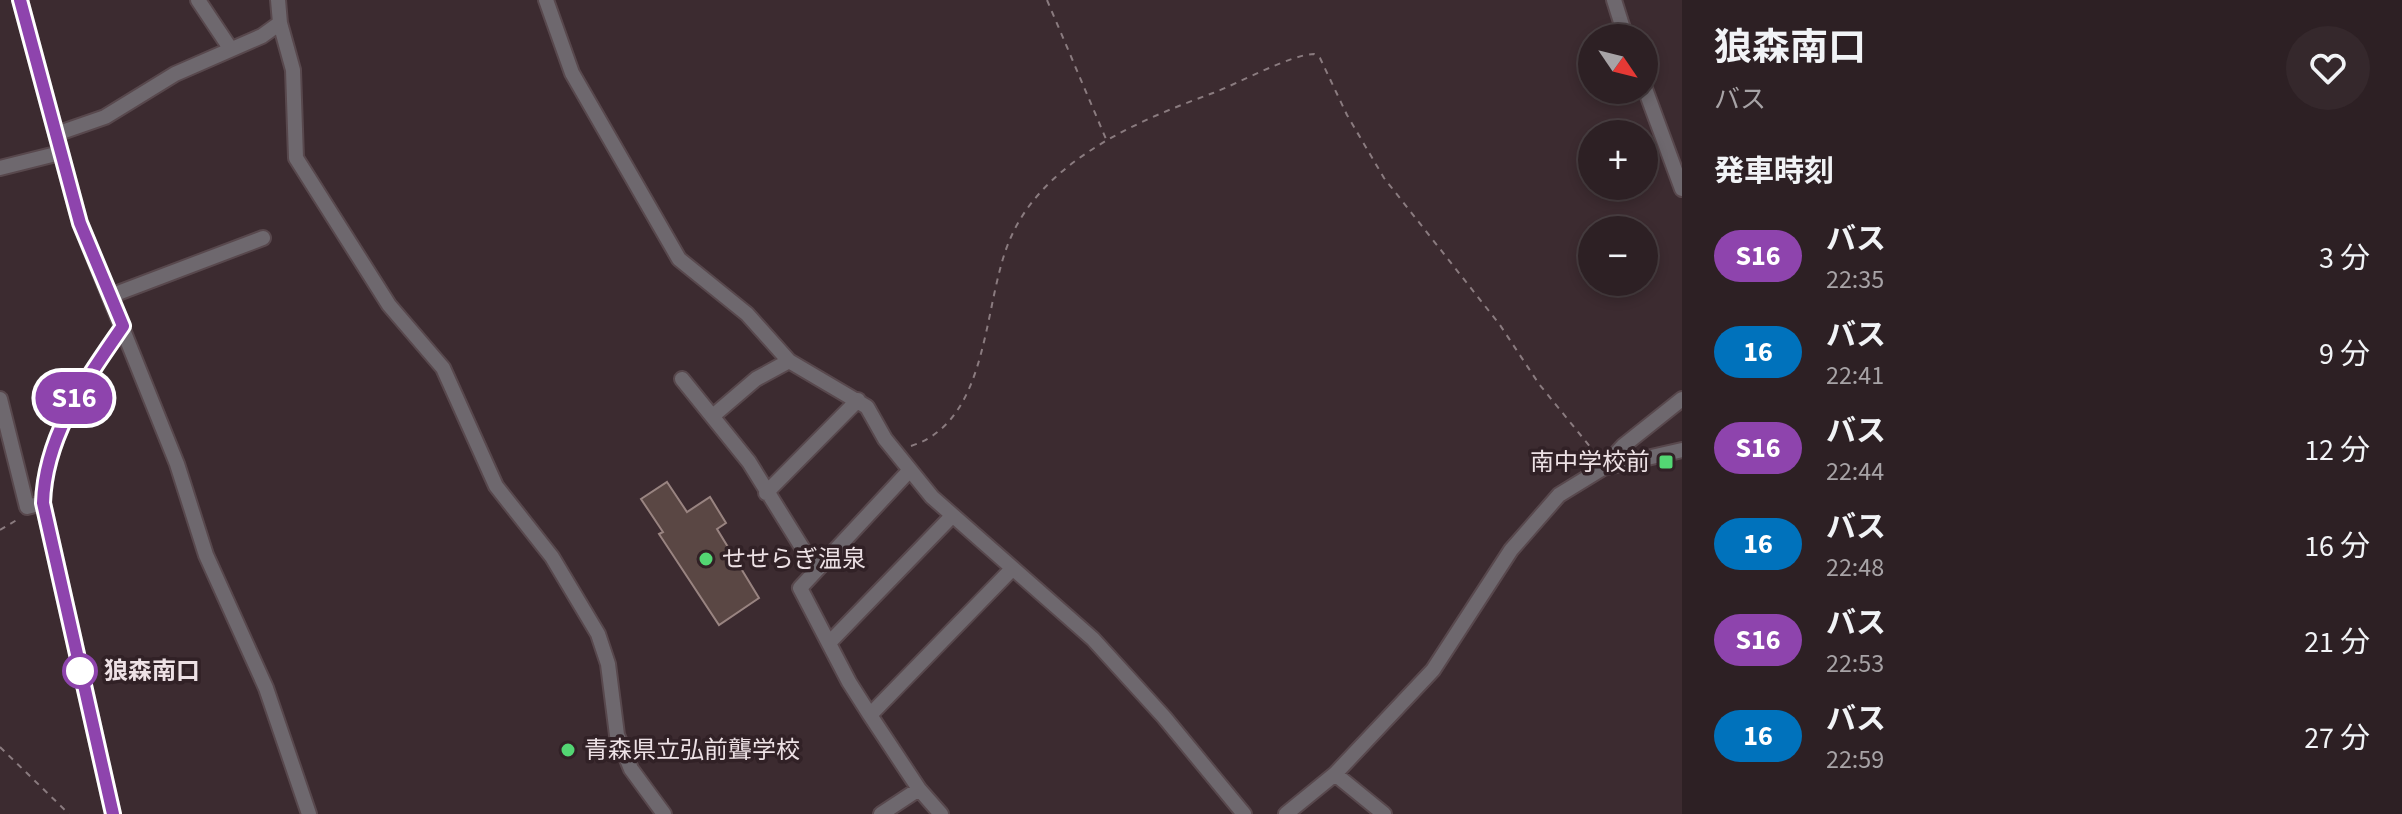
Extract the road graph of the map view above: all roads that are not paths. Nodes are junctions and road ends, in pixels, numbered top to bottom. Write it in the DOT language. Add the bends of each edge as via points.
graph roads {
  1 [pos="20,0"];
  2 [pos="198,0"];
  3 [pos="278,0"];
  4 [pos="546,0"];
  5 [pos="1614,0"];
  6 [pos="280,23"];
  7 [pos="1622,24"];
  8 [pos="230,48"];
  9 [pos="1651,104"];
  10 [pos="56,134"];
  11 [pos="60,153"];
  12 [pos="0,168"];
  13 [pos="1682,189"];
  14 [pos="263,238"];
  15 [pos="110,296"];
  16 [pos="123,326"];
  17 [pos="789,361"];
  18 [pos="682,379"];
  19 [pos="0,399"];
  20 [pos="1682,399"];
  21 [pos="858,400"];
  22 [pos="714,415"];
  23 [pos="1682,450"];
  24 [pos="1603,468"];
  25 [pos="909,471"];
  26 [pos="766,493"];
  27 [pos="43,503"];
  28 [pos="952,516"];
  29 [pos="1012,569"];
  30 [pos="816,570"];
  31 [pos="829,643"];
  32 [pos="870,715"];
  33 [pos="1335,774"];
  34 [pos="919,789"];
  35 [pos="113,814"];
  36 [pos="309,814"];
  37 [pos="664,814"];
  38 [pos="881,814"];
  39 [pos="941,814"];
  40 [pos="1244,814"];
  41 [pos="1286,814"];
  42 [pos="1384,814"];
  1 -- 10 [label="street"];
  2 -- 8 [label="street"];
  3 -- 6 [label="street"];
  4 -- 17 [label="street" via="572,73 679,259 747,314"];
  5 -- 7 [label="street"];
  6 -- 8 [label="street"];
  6 -- 37 [label="street" via="293,70 296,158 389,305 443,368 496,486 552,557 598,634 608,664 617,735 631,769"];
  8 -- 10 [label="street" via="105,117"];
  9 -- 13 [label="street"];
  10 -- 11 [label="street"];
  11 -- 12 [label="street"];
  11 -- 15 [label="street" via="80,223"];
  14 -- 15 [label="street"];
  15 -- 16 [label="street"];
  16 -- 27 [label="street" via="66,413"];
  16 -- 36 [label="street" via="206,555 266,688"];
  17 -- 21 [label="street"];
  17 -- 22 [label="street" via="756,379"];
  18 -- 22 [label="street"];
  19 -- 27 [label="street" via="27,507"];
  20 -- 24 [label="street"];
  21 -- 25 [label="street"];
  21 -- 26 [label="street"];
  22 -- 26 [label="street"];
  23 -- 24 [label="street"];
  24 -- 33 [label="street" via="1559,495 1528,527 1433,670"];
  25 -- 28 [label="street"];
  25 -- 30 [label="street"];
  26 -- 30 [label="street"];
  27 -- 35 [label="street"];
  28 -- 29 [label="street"];
  28 -- 31 [label="street"];
  29 -- 32 [label="street"];
  29 -- 40 [label="street" via="1093,639"];
  30 -- 31 [label="street" via="800,588"];
  31 -- 32 [label="street"];
  32 -- 34 [label="street"];
  33 -- 41 [label="street"];
  33 -- 42 [label="street"];
  34 -- 38 [label="street"];
  34 -- 39 [label="street"];
}
